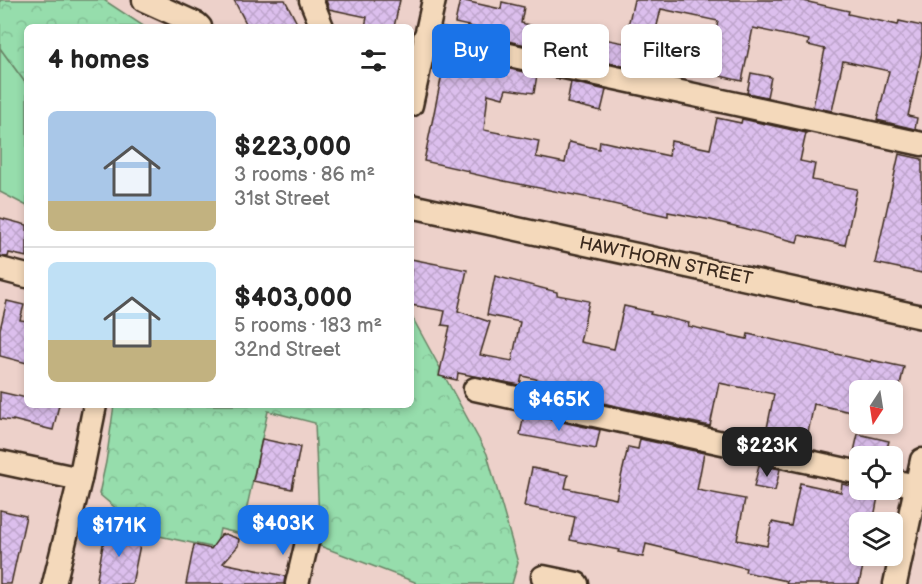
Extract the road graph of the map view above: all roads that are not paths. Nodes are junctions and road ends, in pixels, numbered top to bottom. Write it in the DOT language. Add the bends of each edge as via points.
graph roads {
  1 [pos="144,0"];
  2 [pos="311,0"];
  3 [pos="434,0"];
  4 [pos="197,24"];
  5 [pos="321,24"];
  6 [pos="425,37"];
  7 [pos="414,79"];
  8 [pos="922,144"];
  9 [pos="414,207"];
  10 [pos="0,269"];
  11 [pos="24,275"];
  12 [pos="922,317"];
  13 [pos="475,389"];
  14 [pos="94,408"];
  15 [pos="922,460"];
  16 [pos="0,462"];
  17 [pos="849,471"];
  18 [pos="80,479"];
  19 [pos="903,483"];
  20 [pos="919,486"];
  21 [pos="308,538"];
  22 [pos="543,577"];
  23 [pos="54,584"];
  24 [pos="297,584"];
  25 [pos="577,584"];
  26 [pos="895,584"];
  1 -- 4 [label="street"];
  2 -- 5 [label="street"];
  3 -- 6 [label="street"];
  6 -- 7 [label="street"];
  6 -- 8 [label="street"];
  9 -- 12 [label="street, HAWTHORN STREET"];
  10 -- 11 [label="street"];
  13 -- 17 [label="street"];
  14 -- 18 [label="street"];
  15 -- 20 [label="street"];
  16 -- 18 [label="street"];
  18 -- 23 [label="street"];
  19 -- 20 [label="street"];
  20 -- 26 [label="street"];
  21 -- 24 [label="street"];
  22 -- 25 [label="street"];
}
